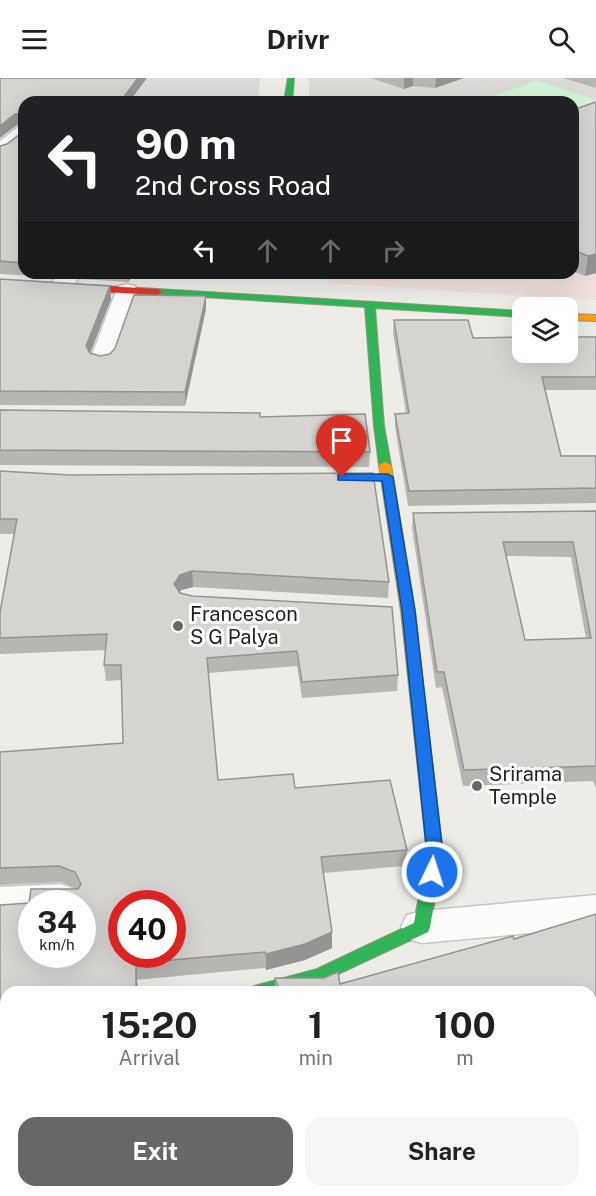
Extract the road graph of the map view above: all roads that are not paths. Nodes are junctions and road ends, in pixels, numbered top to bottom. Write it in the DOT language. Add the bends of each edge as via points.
graph roads {
  1 [pos="291,78"];
  2 [pos="289,96"];
  3 [pos="18,136"];
  4 [pos="0,150"];
  5 [pos="65,280"];
  6 [pos="252,281"];
  7 [pos="277,282"];
  8 [pos="0,283"];
  9 [pos="127,291"];
  10 [pos="249,298"];
  11 [pos="275,300"];
  12 [pos="370,306"];
  13 [pos="512,313"];
  14 [pos="578,317"];
  15 [pos="596,318"];
  16 [pos="102,360"];
  17 [pos="374,609"];
  18 [pos="408,611"];
  19 [pos="18,902"];
  20 [pos="0,903"];
  21 [pos="596,911"];
  22 [pos="422,927"];
  23 [pos="283,986"];
  1 -- 2 [label="street"];
  3 -- 4 [label="street"];
  5 -- 8 [label="street"];
  5 -- 9 [label="street"];
  6 -- 10 [label="street"];
  7 -- 11 [label="street"];
  9 -- 10 [label="street"];
  9 -- 16 [label="street"];
  10 -- 11 [label="street"];
  11 -- 12 [label="street"];
  12 -- 13 [label="street"];
  12 -- 18 [label="street" via="367,418 376,477 407,517"];
  14 -- 15 [label="street"];
  17 -- 18 [label="street"];
  18 -- 22 [label="street" via="435,854"];
  19 -- 20 [label="street"];
  21 -- 22 [label="street"];
  22 -- 23 [label="street" via="351,963"];
}
